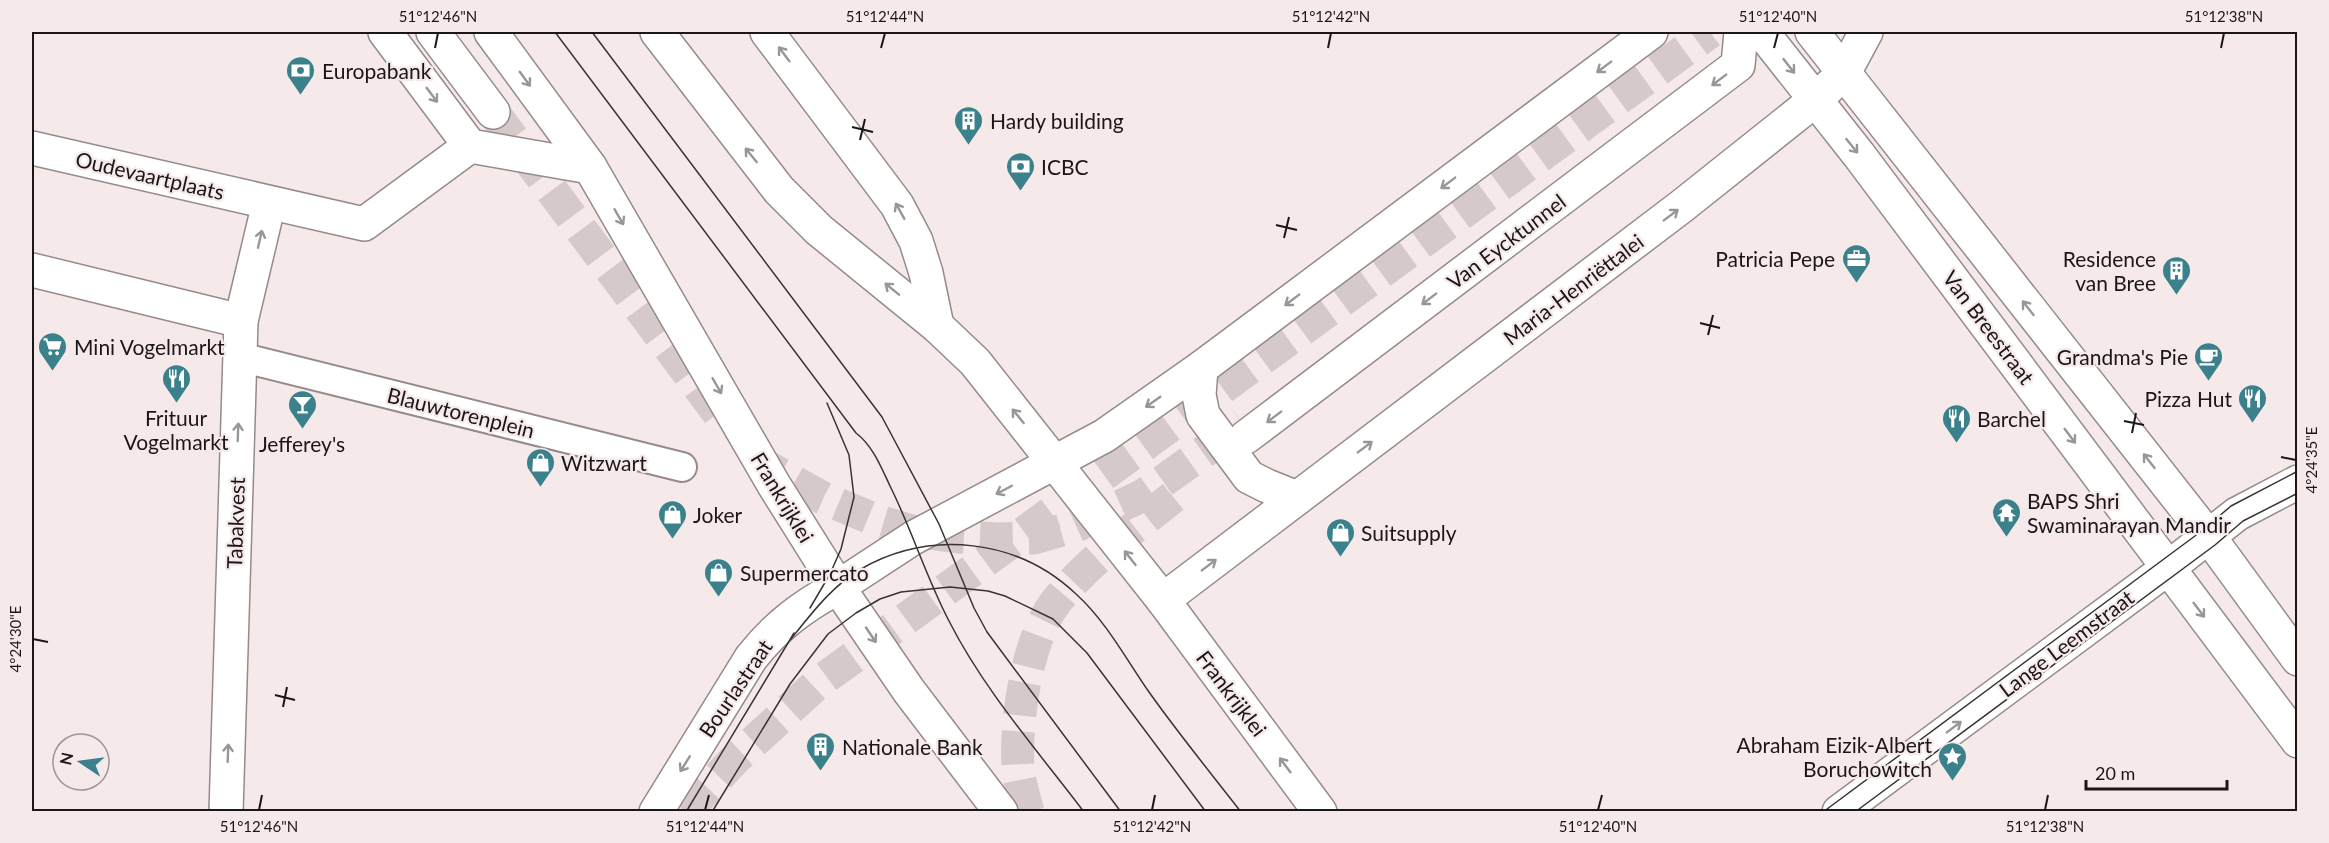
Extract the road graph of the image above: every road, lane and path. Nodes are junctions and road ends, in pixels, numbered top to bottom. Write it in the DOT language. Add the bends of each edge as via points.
graph roads {
  1 [pos="385,32"];
  2 [pos="433,32"];
  3 [pos="491,32"];
  4 [pos="657,32"];
  5 [pos="767,32"];
  6 [pos="1651,32"];
  7 [pos="1741,32"];
  8 [pos="1762,32"];
  9 [pos="1812,32"];
  10 [pos="1866,32"];
  11 [pos="1844,73"];
  12 [pos="1815,100"];
  13 [pos="493,112"];
  14 [pos="470,146"];
  15 [pos="32,148"];
  16 [pos="590,167"];
  17 [pos="269,202"];
  18 [pos="32,270"];
  19 [pos="241,321"];
  20 [pos="937,326"];
  21 [pos="240,357"];
  22 [pos="1201,368"];
  23 [pos="1246,437"];
  24 [pos="1055,462"];
  25 [pos="682,466"];
  26 [pos="2298,482"];
  27 [pos="1297,498"];
  28 [pos="2209,537"];
  29 [pos="2168,568"];
  30 [pos="837,587"];
  31 [pos="1163,600"];
  32 [pos="2298,659"];
  33 [pos="2298,741"];
  34 [pos="226,812"];
  35 [pos="656,812"];
  36 [pos="1001,812"];
  37 [pos="1320,812"];
  38 [pos="1839,812"];
  1 -- 14 [label="street, one-way"];
  2 -- 13 [label="street"];
  3 -- 16 [label="street, Frankrijklei, one-way"];
  20 -- 4 [label="street, Frankrijklei, one-way" via="819,230 779,190"];
  20 -- 5 [label="street, one-way" via="916,241 897,205"];
  6 -- 22 [label="street, one-way"];
  7 -- 23 [label="street, Van Eycktunnel, one-way" via="1738,65"];
  8 -- 12 [label="street, Van Breestraat, one-way"];
  9 -- 11 [label="street, Van Breestraat"];
  10 -- 11 [label="street, Maria-Henriëttalei"];
  11 -- 12 [label="street, Maria-Henriëttalei"];
  28 -- 11 [label="street, Van Breestraat, one-way"];
  27 -- 12 [label="street, Maria-Henriëttalei, one-way" via="1673,213"];
  12 -- 29 [label="street, Van Breestraat, one-way"];
  14 -- 16 [label="street"];
  14 -- 17 [label="street" via="364,224"];
  15 -- 17 [label="street, Oudevaartplaats"];
  16 -- 30 [label="street, Frankrijklei, one-way"];
  19 -- 17 [label="street, Tabakvest, one-way"];
  18 -- 19 [label="street"];
  19 -- 21 [label="street, Tabakvest"];
  24 -- 20 [label="street, Frankrijklei, one-way" via="975,362"];
  21 -- 25 [label="street, Blauwtorenplein"];
  34 -- 21 [label="street, Tabakvest, one-way"];
  22 -- 24 [label="street, one-way" via="1104,436"];
  22 -- 27 [label="street" via="1199,395 1203,415 1249,477"];
  24 -- 30 [label="street, Bourlastraat, one-way" via="913,538"];
  31 -- 24 [label="street, Frankrijklei, one-way"];
  26 -- 28 [label="street, Lange Leemstraat" via="2237,514"];
  31 -- 27 [label="street, Maria-Henriëttalei, one-way"];
  28 -- 29 [label="street, Lange Leemstraat"];
  28 -- 32 [label="street, Van Breestraat"];
  29 -- 33 [label="street, Van Breestraat, one-way"];
  38 -- 29 [label="street, Lange Leemstraat, one-way"];
  30 -- 35 [label="street, Bourlastraat, one-way" via="792,615 766,639"];
  30 -- 36 [label="street, Frankrijklei, one-way" via="909,691"];
  37 -- 31 [label="street, Frankrijklei, one-way"];
}
